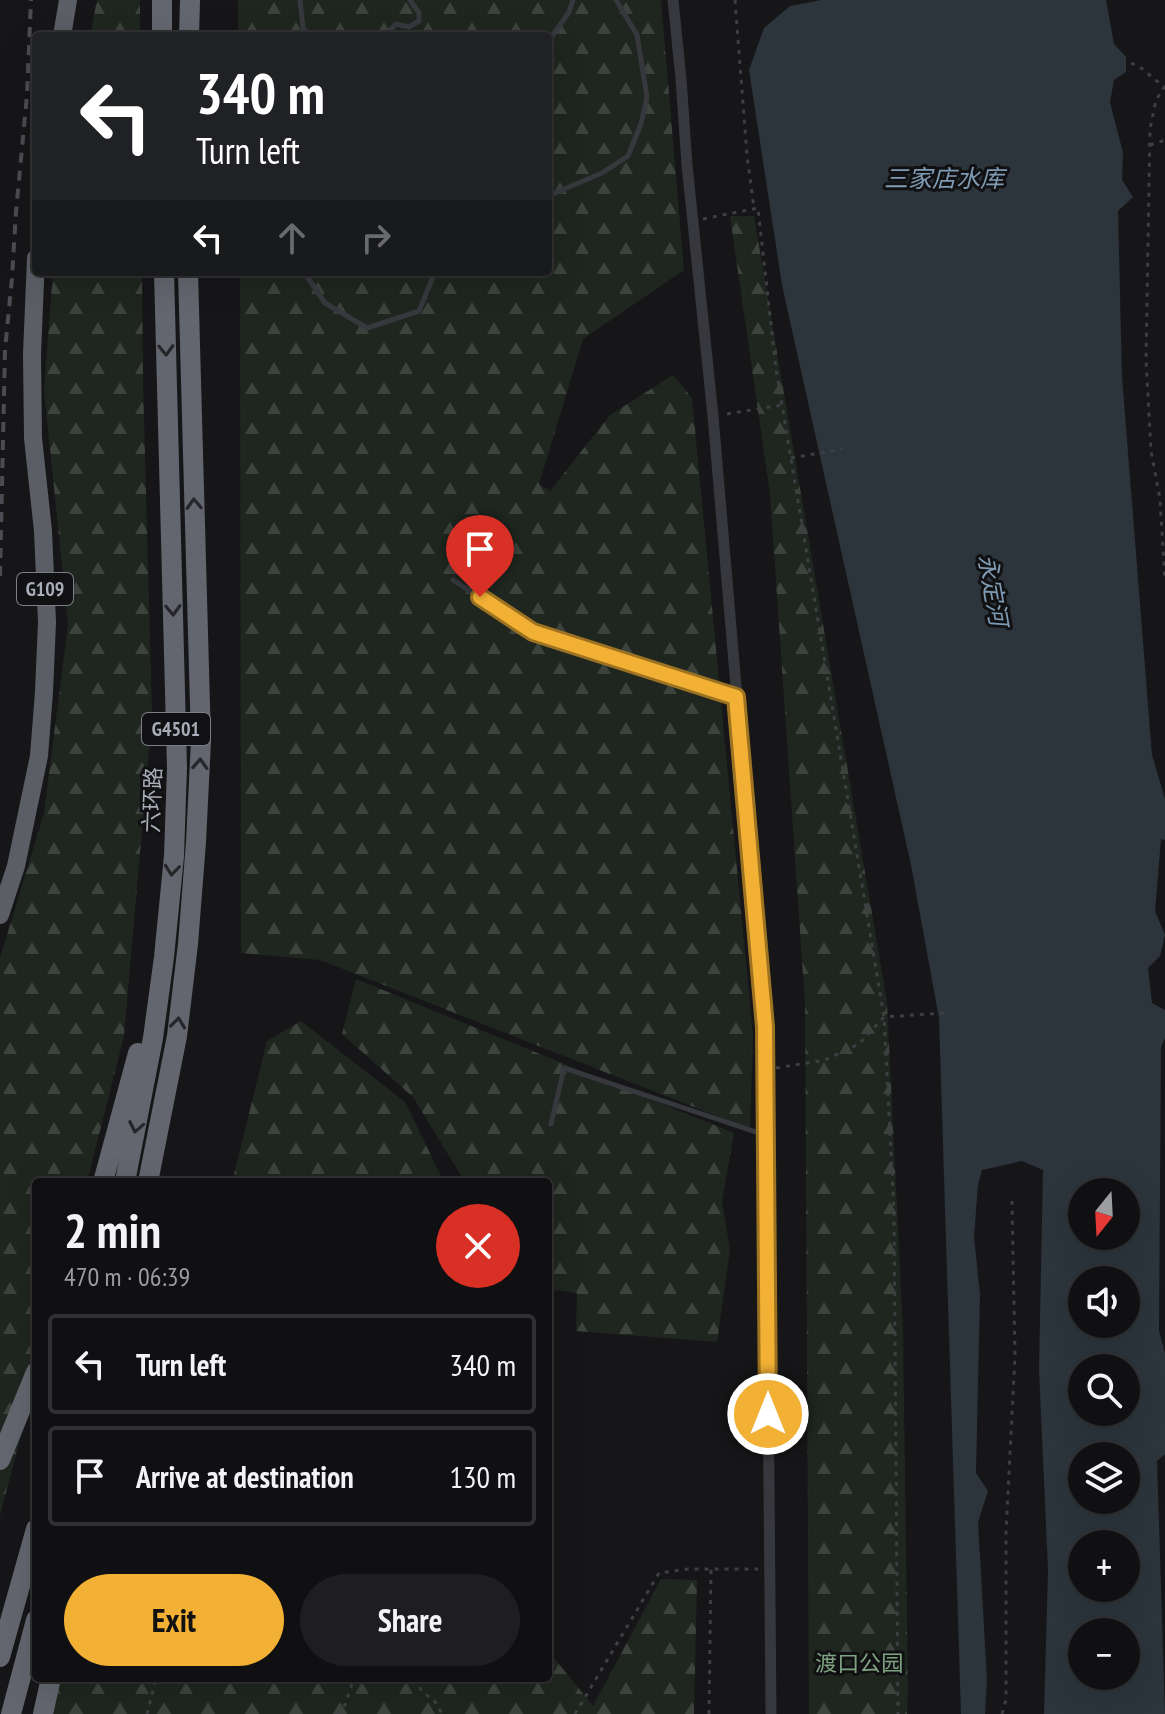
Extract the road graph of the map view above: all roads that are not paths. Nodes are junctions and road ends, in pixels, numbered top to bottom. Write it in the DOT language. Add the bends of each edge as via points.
graph roads {
  1 [pos="68,0"];
  2 [pos="162,0"];
  3 [pos="190,0"];
  4 [pos="300,0"];
  5 [pos="410,0"];
  6 [pos="573,0"];
  7 [pos="616,0"];
  8 [pos="673,0"];
  9 [pos="63,32"];
  10 [pos="162,32"];
  11 [pos="189,32"];
  12 [pos="307,32"];
  13 [pos="388,32"];
  14 [pos="552,35"];
  15 [pos="552,194"];
  16 [pos="35,276"];
  17 [pos="164,276"];
  18 [pos="188,276"];
  19 [pos="307,276"];
  20 [pos="433,276"];
  21 [pos="453,580"];
  22 [pos="736,697"];
  23 [pos="0,915"];
  24 [pos="164,957"];
  25 [pos="551,1124"];
  26 [pos="766,1135"];
  27 [pos="104,1178"];
  28 [pos="126,1178"];
  29 [pos="149,1178"];
  30 [pos="32,1382"];
  31 [pos="0,1460"];
  32 [pos="32,1543"];
  33 [pos="32,1635"];
  34 [pos="0,1657"];
  35 [pos="50,1682"];
  36 [pos="11,1714"];
  37 [pos="43,1714"];
  38 [pos="771,1714"];
  1 -- 9 [label="highway"];
  2 -- 10 [label="highway"];
  3 -- 11 [label="highway"];
  4 -- 12 [label="lane"];
  5 -- 13 [label="lane" via="419,21 409,27 396,24"];
  6 -- 14 [label="lane"];
  7 -- 15 [label="lane" via="637,35 647,97 641,124 628,156"];
  8 -- 22 [label="street"];
  16 -- 23 [label="highway, G109" via="33,438 47,622 44,692 39,756"];
  17 -- 24 [label="highway, 六环路 / G4501, one-way" via="177,768"];
  29 -- 18 [label="highway, 六环路 / G4501, one-way" via="177,1036 200,770"];
  19 -- 20 [label="lane" via="325,303 367,328 419,311"];
  21 -- 22 [label="lane" via="533,632"];
  22 -- 26 [label="street" via="765,1027"];
  24 -- 27 [label="highway"];
  24 -- 28 [label="highway, 六环路 / G4501, one-way"];
  25 -- 26 [label="lane" via="564,1068"];
  26 -- 38 [label="street"];
  30 -- 31 [label="highway"];
  32 -- 34 [label="highway"];
  33 -- 36 [label="highway"];
  35 -- 37 [label="highway"];
}
